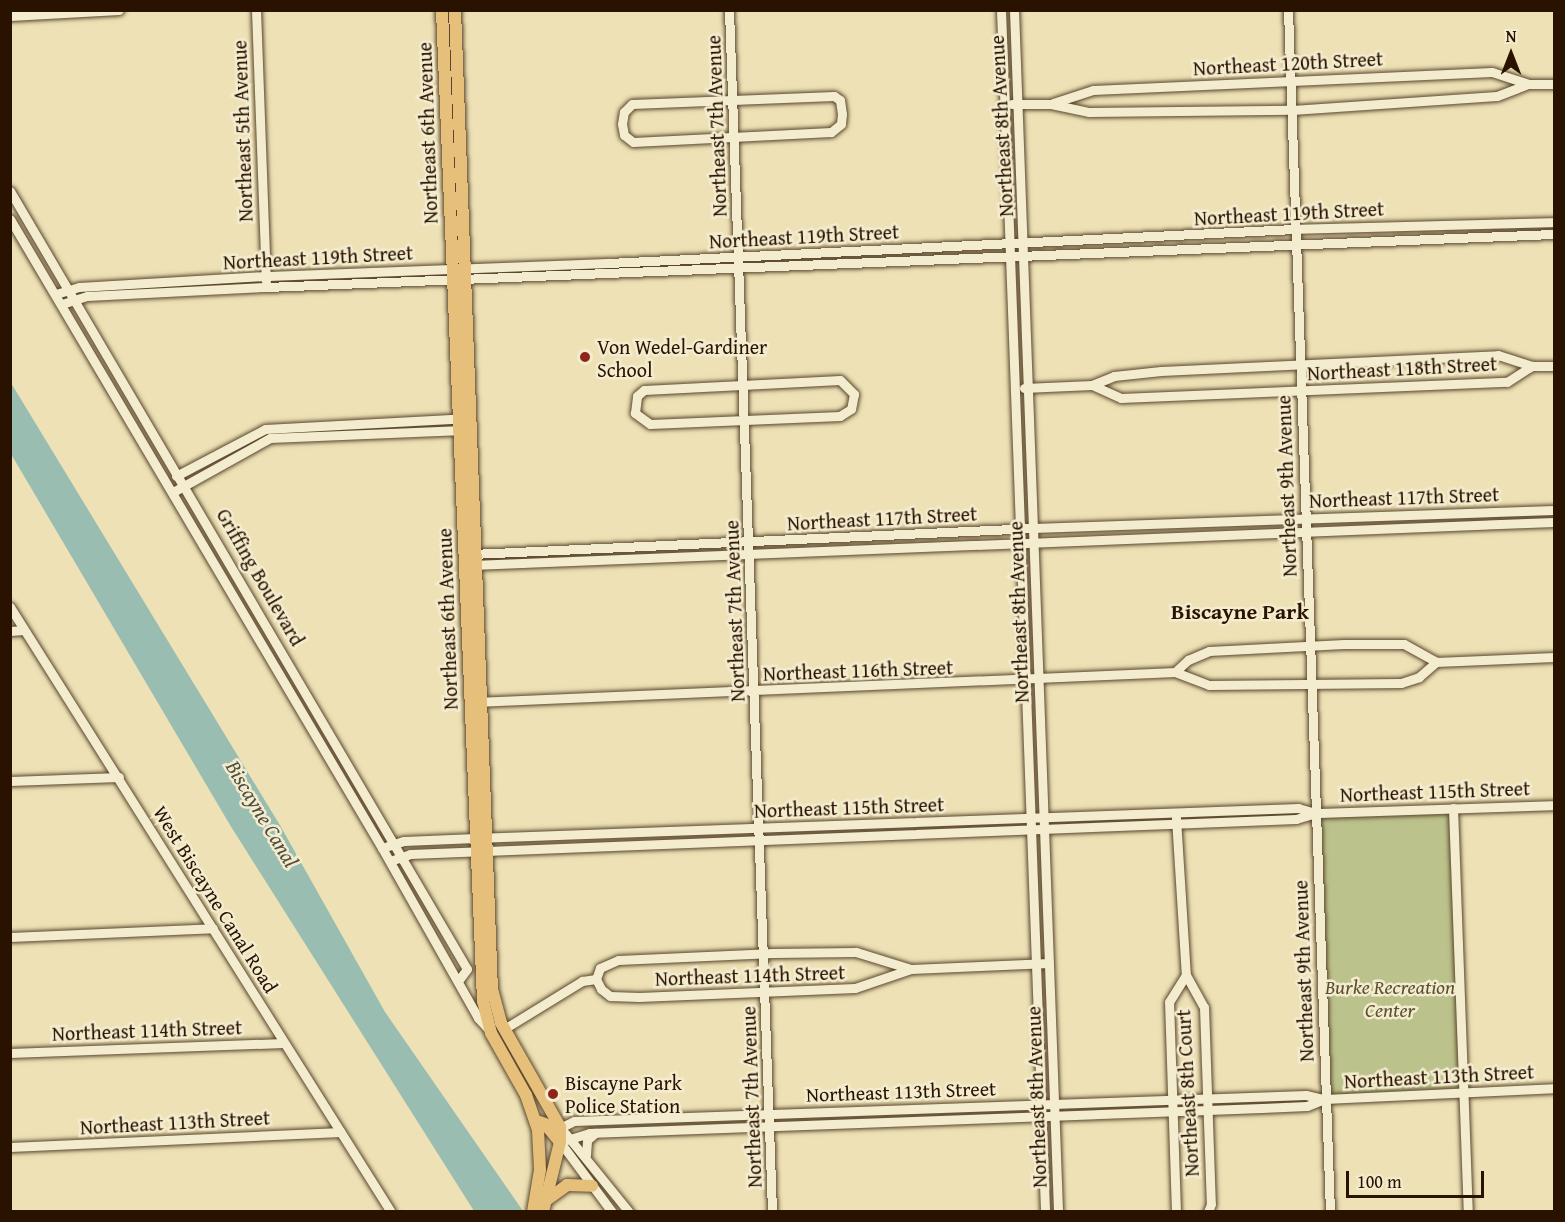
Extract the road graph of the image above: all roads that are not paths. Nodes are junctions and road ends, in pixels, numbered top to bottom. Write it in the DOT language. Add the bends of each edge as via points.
graph roads {
  1 [pos="119,10"];
  2 [pos="256,10"];
  3 [pos="442,10"];
  4 [pos="455,10"];
  5 [pos="729,10"];
  6 [pos="1000,10"];
  7 [pos="1014,10"];
  8 [pos="1288,10"];
  9 [pos="10,16"];
  10 [pos="1290,82"];
  11 [pos="1528,84"];
  12 [pos="1554,84"];
  13 [pos="734,98"];
  14 [pos="1005,104"];
  15 [pos="1017,104"];
  16 [pos="1051,104"];
  17 [pos="1292,110"];
  18 [pos="735,139"];
  19 [pos="10,192"];
  20 [pos="10,219"];
  21 [pos="1554,222"];
  22 [pos="1294,229"];
  23 [pos="1554,234"];
  24 [pos="1024,243"];
  25 [pos="1010,244"];
  26 [pos="1294,245"];
  27 [pos="1025,255"];
  28 [pos="739,256"];
  29 [pos="1010,256"];
  30 [pos="739,267"];
  31 [pos="459,274"];
  32 [pos="266,276"];
  33 [pos="267,286"];
  34 [pos="68,289"];
  35 [pos="56,294"];
  36 [pos="74,300"];
  37 [pos="62,304"];
  38 [pos="1298,366"];
  39 [pos="1532,366"];
  40 [pos="1554,366"];
  41 [pos="743,383"];
  42 [pos="1092,385"];
  43 [pos="1016,388"];
  44 [pos="1028,388"];
  45 [pos="1301,390"];
  46 [pos="745,421"];
  47 [pos="458,424"];
  48 [pos="471,424"];
  49 [pos="179,474"];
  50 [pos="167,482"];
  51 [pos="185,484"];
  52 [pos="173,492"];
  53 [pos="1554,510"];
  54 [pos="1304,518"];
  55 [pos="1554,522"];
  56 [pos="1034,528"];
  57 [pos="1021,529"];
  58 [pos="1304,532"];
  59 [pos="1034,540"];
  60 [pos="1021,541"];
  61 [pos="751,542"];
  62 [pos="752,553"];
  63 [pos="470,560"];
  64 [pos="10,607"];
  65 [pos="24,630"];
  66 [pos="10,631"];
  67 [pos="1311,648"];
  68 [pos="1554,657"];
  69 [pos="1436,662"];
  70 [pos="1175,672"];
  71 [pos="1038,680"];
  72 [pos="1026,681"];
  73 [pos="1310,685"];
  74 [pos="754,693"];
  75 [pos="476,702"];
  76 [pos="119,777"];
  77 [pos="10,781"];
  78 [pos="1554,805"];
  79 [pos="1453,808"];
  80 [pos="1176,813"];
  81 [pos="1316,813"];
  82 [pos="1030,818"];
  83 [pos="1043,818"];
  84 [pos="1177,824"];
  85 [pos="759,828"];
  86 [pos="1030,829"];
  87 [pos="1044,830"];
  88 [pos="759,841"];
  89 [pos="394,843"];
  90 [pos="482,844"];
  91 [pos="382,848"];
  92 [pos="401,856"];
  93 [pos="390,861"];
  94 [pos="213,928"];
  95 [pos="10,937"];
  96 [pos="764,953"];
  97 [pos="1035,963"];
  98 [pos="1049,963"];
  99 [pos="911,969"];
  100 [pos="1186,975"];
  101 [pos="596,979"];
  102 [pos="458,981"];
  103 [pos="765,992"];
  104 [pos="504,1029"];
  105 [pos="490,1031"];
  106 [pos="284,1043"];
  107 [pos="10,1053"];
  108 [pos="1554,1088"];
  109 [pos="1462,1093"];
  110 [pos="1209,1099"];
  111 [pos="1324,1099"];
  112 [pos="1171,1100"];
  113 [pos="1041,1104"];
  114 [pos="1055,1109"];
  115 [pos="1209,1110"];
  116 [pos="1171,1111"];
  117 [pos="770,1114"];
  118 [pos="1041,1115"];
  119 [pos="536,1121"];
  120 [pos="770,1126"];
  121 [pos="341,1132"];
  122 [pos="595,1133"];
  123 [pos="560,1134"];
  124 [pos="10,1148"];
  125 [pos="586,1155"];
  126 [pos="541,1156"];
  127 [pos="592,1186"];
  128 [pos="1057,1194"];
  129 [pos="1045,1195"];
  130 [pos="545,1206"];
  131 [pos="391,1212"];
  132 [pos="532,1212"];
  133 [pos="612,1212"];
  134 [pos="629,1212"];
  135 [pos="772,1212"];
  136 [pos="1045,1212"];
  137 [pos="1058,1212"];
  138 [pos="1176,1212"];
  139 [pos="1208,1212"];
  140 [pos="1329,1212"];
  141 [pos="1468,1212"];
  1 -- 9 [label="street"];
  2 -- 32 [label="street, Northeast 5th Avenue"];
  3 -- 31 [label="main road, Northeast 6th Avenue"];
  4 -- 31 [label="main road, Northeast 6th Avenue"];
  5 -- 13 [label="street, Northeast 7th Avenue"];
  6 -- 14 [label="street, Northeast 8th Avenue"];
  7 -- 15 [label="street, Northeast 8th Avenue"];
  8 -- 10 [label="street, Northeast 9th Avenue"];
  10 -- 11 [label="street, Northeast 120th Street" via="1492,72"];
  10 -- 16 [label="street, Northeast 120th Street" via="1093,90"];
  10 -- 17 [label="street, Northeast 9th Avenue"];
  11 -- 12 [label="street, Northeast 120th Street"];
  11 -- 17 [label="street, Northeast 120th Street" via="1497,96"];
  13 -- 18 [label="street, Northeast 7th Avenue"];
  13 -- 18 [label="street" via="834,96 840,100 842,114 841,124 831,132"];
  13 -- 18 [label="street" via="632,104 624,112 622,124 624,135 633,142"];
  14 -- 15 [label="street, Northeast 120th Street"];
  14 -- 25 [label="street, Northeast 8th Avenue"];
  15 -- 16 [label="street, Northeast 120th Street"];
  15 -- 24 [label="street, Northeast 8th Avenue"];
  16 -- 17 [label="street, Northeast 120th Street" via="1089,112"];
  17 -- 22 [label="street, Northeast 9th Avenue"];
  18 -- 28 [label="street, Northeast 7th Avenue"];
  19 -- 34 [label="street, Griffing Boulevard"];
  20 -- 35 [label="street, Griffing Boulevard"];
  21 -- 22 [label="street, Northeast 119th Street"];
  22 -- 24 [label="street, Northeast 119th Street"];
  22 -- 26 [label="street, Northeast 9th Avenue"];
  23 -- 26 [label="street, Northeast 119th Street"];
  24 -- 25 [label="street, Northeast 119th Street"];
  24 -- 27 [label="street, Northeast 8th Avenue"];
  25 -- 28 [label="street, Northeast 119th Street"];
  25 -- 29 [label="street, Northeast 8th Avenue"];
  26 -- 27 [label="street, Northeast 119th Street"];
  26 -- 38 [label="street, Northeast 9th Avenue"];
  27 -- 29 [label="street, Northeast 119th Street"];
  27 -- 44 [label="street, Northeast 8th Avenue"];
  28 -- 30 [label="street, Northeast 7th Avenue"];
  28 -- 31 [label="street, Northeast 119th Street"];
  29 -- 30 [label="street, Northeast 119th Street"];
  29 -- 43 [label="street, Northeast 8th Avenue"];
  30 -- 31 [label="street, Northeast 119th Street"];
  30 -- 41 [label="street, Northeast 7th Avenue"];
  31 -- 32 [label="street, Northeast 119th Street"];
  31 -- 33 [label="street, Northeast 119th Street"];
  31 -- 47 [label="main road, Northeast 6th Avenue"];
  31 -- 48 [label="main road, Northeast 6th Avenue"];
  32 -- 33 [label="street, Northeast 5th Avenue"];
  32 -- 34 [label="street, Northeast 119th Street"];
  33 -- 36 [label="street, Northeast 119th Street" via="87,296"];
  34 -- 35 [label="street, Northeast 119th Street"];
  34 -- 36 [label="street, Griffing Boulevard"];
  35 -- 37 [label="street, Griffing Boulevard"];
  36 -- 37 [label="street, Northeast 119th Street"];
  36 -- 49 [label="street, Griffing Boulevard"];
  37 -- 50 [label="street, Griffing Boulevard"];
  38 -- 39 [label="street, Northeast 118th Street" via="1498,356"];
  38 -- 42 [label="street, Northeast 118th Street" via="1161,371 1114,376"];
  38 -- 45 [label="street, Northeast 9th Avenue"];
  39 -- 40 [label="street, Northeast 118th Street"];
  39 -- 45 [label="street, Northeast 118th Street" via="1507,382"];
  41 -- 46 [label="street, Northeast 7th Avenue"];
  41 -- 46 [label="street" via="644,390 634,405 641,421 650,424"];
  41 -- 46 [label="street" via="840,380 854,394 851,409 840,416"];
  42 -- 44 [label="street, Northeast 118th Street"];
  42 -- 45 [label="street, Northeast 118th Street" via="1120,399"];
  43 -- 44 [label="street, Northeast 118th Street"];
  43 -- 57 [label="street, Northeast 8th Avenue"];
  44 -- 56 [label="street, Northeast 8th Avenue"];
  45 -- 54 [label="street, Northeast 9th Avenue"];
  46 -- 61 [label="street, Northeast 7th Avenue"];
  47 -- 48 [label="street"];
  47 -- 49 [label="street" via="265,429"];
  47 -- 51 [label="street" via="270,438"];
  47 -- 63 [label="main road, Northeast 6th Avenue"];
  48 -- 63 [label="main road, Northeast 6th Avenue"];
  49 -- 50 [label="street"];
  49 -- 51 [label="street, Griffing Boulevard"];
  50 -- 52 [label="street, Griffing Boulevard"];
  51 -- 52 [label="street"];
  51 -- 89 [label="street, Griffing Boulevard"];
  52 -- 91 [label="street, Griffing Boulevard"];
  53 -- 54 [label="street, Northeast 117th Street"];
  54 -- 56 [label="street, Northeast 117th Street"];
  54 -- 58 [label="street, Northeast 9th Avenue"];
  55 -- 58 [label="street, Northeast 117th Street"];
  56 -- 57 [label="street, Northeast 117th Street"];
  56 -- 59 [label="street, Northeast 8th Avenue"];
  57 -- 60 [label="street, Northeast 8th Avenue"];
  57 -- 61 [label="street, Northeast 117th Street"];
  58 -- 59 [label="street, Northeast 117th Street"];
  58 -- 67 [label="street, Northeast 9th Avenue"];
  59 -- 60 [label="street, Northeast 117th Street"];
  59 -- 71 [label="street, Northeast 8th Avenue"];
  60 -- 62 [label="street, Northeast 117th Street"];
  60 -- 72 [label="street, Northeast 8th Avenue"];
  61 -- 62 [label="street, Northeast 7th Avenue"];
  61 -- 63 [label="street, Northeast 117th Street"];
  62 -- 63 [label="street, Northeast 117th Street"];
  62 -- 74 [label="street, Northeast 7th Avenue"];
  63 -- 75 [label="main road, Northeast 6th Avenue"];
  64 -- 65 [label="street, West Biscayne Canal Road"];
  65 -- 66 [label="street"];
  65 -- 76 [label="street, West Biscayne Canal Road"];
  67 -- 69 [label="street" via="1404,644"];
  67 -- 70 [label="street" via="1209,651 1188,660"];
  67 -- 73 [label="street, Northeast 9th Avenue"];
  68 -- 69 [label="street"];
  69 -- 73 [label="street, Northeast 116th Street" via="1419,677 1401,682"];
  70 -- 71 [label="street, Northeast 116th Street"];
  70 -- 73 [label="street, Northeast 116th Street" via="1209,685"];
  71 -- 72 [label="street, Northeast 116th Street"];
  71 -- 83 [label="street, Northeast 8th Avenue"];
  72 -- 74 [label="street, Northeast 116th Street"];
  72 -- 82 [label="street, Northeast 8th Avenue"];
  73 -- 81 [label="street, Northeast 9th Avenue"];
  74 -- 75 [label="street, Northeast 116th Street"];
  74 -- 85 [label="street, Northeast 7th Avenue"];
  75 -- 90 [label="main road, Northeast 6th Avenue"];
  76 -- 77 [label="street"];
  76 -- 94 [label="street, West Biscayne Canal Road"];
  78 -- 79 [label="street, Northeast 115th Street"];
  79 -- 81 [label="street, Northeast 115th Street"];
  79 -- 109 [label="street"];
  80 -- 81 [label="street, Northeast 115th Street" via="1298,808"];
  80 -- 83 [label="street, Northeast 115th Street"];
  80 -- 84 [label="street, Northeast 8th Court"];
  81 -- 84 [label="street, Northeast 115th Street" via="1296,819"];
  81 -- 111 [label="street, Northeast 9th Avenue"];
  82 -- 83 [label="street, Northeast 115th Street"];
  82 -- 85 [label="street, Northeast 115th Street"];
  82 -- 86 [label="street, Northeast 8th Avenue"];
  83 -- 87 [label="street, Northeast 8th Avenue"];
  84 -- 87 [label="street, Northeast 115th Street"];
  84 -- 100 [label="street, Northeast 8th Court"];
  85 -- 88 [label="street, Northeast 7th Avenue"];
  85 -- 90 [label="street, Northeast 115th Street"];
  86 -- 87 [label="street, Northeast 115th Street"];
  86 -- 88 [label="street, Northeast 115th Street"];
  86 -- 97 [label="street, Northeast 8th Avenue"];
  87 -- 98 [label="street, Northeast 8th Avenue"];
  88 -- 90 [label="street, Northeast 115th Street"];
  88 -- 96 [label="street, Northeast 7th Avenue"];
  89 -- 90 [label="street, Northeast 115th Street"];
  89 -- 91 [label="street, Northeast 115th Street"];
  89 -- 92 [label="street, Griffing Boulevard"];
  90 -- 92 [label="street, Northeast 115th Street"];
  90 -- 104 [label="main road, Northeast 6th Avenue" via="495,1006"];
  90 -- 105 [label="main road, Northeast 6th Avenue" via="483,1001"];
  91 -- 93 [label="street, Griffing Boulevard"];
  92 -- 93 [label="street, Northeast 115th Street"];
  92 -- 102 [label="street, Griffing Boulevard" via="467,969"];
  93 -- 102 [label="street, Griffing Boulevard"];
  94 -- 95 [label="street"];
  94 -- 106 [label="street, West Biscayne Canal Road"];
  96 -- 99 [label="street, Northeast 114th Street" via="856,952"];
  96 -- 101 [label="street, Northeast 114th Street" via="618,960 600,968"];
  96 -- 103 [label="street, Northeast 7th Avenue"];
  97 -- 98 [label="street, Northeast 114th Street"];
  97 -- 99 [label="street, Northeast 114th Street"];
  97 -- 113 [label="street, Northeast 8th Avenue"];
  98 -- 114 [label="street, Northeast 8th Avenue"];
  99 -- 103 [label="street, Northeast 114th Street" via="855,988"];
  100 -- 110 [label="street, Northeast 8th Court" via="1204,1007"];
  100 -- 112 [label="street, Northeast 8th Court" via="1169,1002"];
  101 -- 103 [label="street, Northeast 114th Street" via="605,993 616,997"];
  101 -- 104 [label="street, Northeast 114th Street" via="582,981"];
  102 -- 105 [label="street, Griffing Boulevard" via="478,1018"];
  103 -- 117 [label="street, Northeast 7th Avenue"];
  104 -- 123 [label="main road"];
  105 -- 119 [label="main road, Northeast 6th Avenue"];
  106 -- 107 [label="street, Northeast 114th Street"];
  106 -- 121 [label="street, West Biscayne Canal Road"];
  108 -- 109 [label="street, Northeast 113th Street"];
  109 -- 111 [label="street, Northeast 113th Street"];
  109 -- 141 [label="street"];
  110 -- 111 [label="street, Northeast 113th Street" via="1306,1095"];
  110 -- 112 [label="street, Northeast 113th Street"];
  110 -- 115 [label="street, Northeast 8th Court"];
  111 -- 115 [label="street, Northeast 113th Street" via="1307,1106"];
  111 -- 140 [label="street, Northeast 9th Avenue"];
  112 -- 114 [label="street, Northeast 113th Street"];
  112 -- 116 [label="street, Northeast 8th Court"];
  113 -- 114 [label="street, Northeast 113th Street"];
  113 -- 117 [label="street, Northeast 113th Street"];
  113 -- 118 [label="street, Northeast 8th Avenue"];
  114 -- 116 [label="street, Northeast 113th Street"];
  114 -- 118 [label="street, Northeast 113th Street"];
  114 -- 128 [label="street, Northeast 8th Avenue"];
  115 -- 116 [label="street, Northeast 113th Street"];
  115 -- 139 [label="street, Northeast 8th Court"];
  116 -- 138 [label="street, Northeast 8th Court"];
  117 -- 120 [label="street, Northeast 7th Avenue"];
  117 -- 123 [label="street, Northeast 113th Street" via="574,1121"];
  118 -- 120 [label="street, Northeast 113th Street"];
  118 -- 129 [label="street, Northeast 8th Avenue"];
  119 -- 123 [label="main road"];
  119 -- 126 [label="main road, Northeast 6th Avenue"];
  120 -- 122 [label="street, Northeast 113th Street"];
  120 -- 135 [label="street, Northeast 7th Avenue"];
  121 -- 124 [label="street, Northeast 113th Street"];
  121 -- 131 [label="street, West Biscayne Canal Road"];
  122 -- 123 [label="street, Northeast 113th Street"];
  122 -- 125 [label="street" via="587,1140"];
  123 -- 125 [label="street"];
  123 -- 126 [label="main road"];
  123 -- 127 [label="street"];
  123 -- 130 [label="main road"];
  125 -- 134 [label="street"];
  126 -- 132 [label="main road, Northeast 6th Avenue"];
  127 -- 130 [label="main road" via="567,1185"];
  127 -- 133 [label="street"];
  128 -- 129 [label="street"];
  128 -- 137 [label="street, Northeast 8th Avenue"];
  129 -- 136 [label="street, Northeast 8th Avenue"];
}
